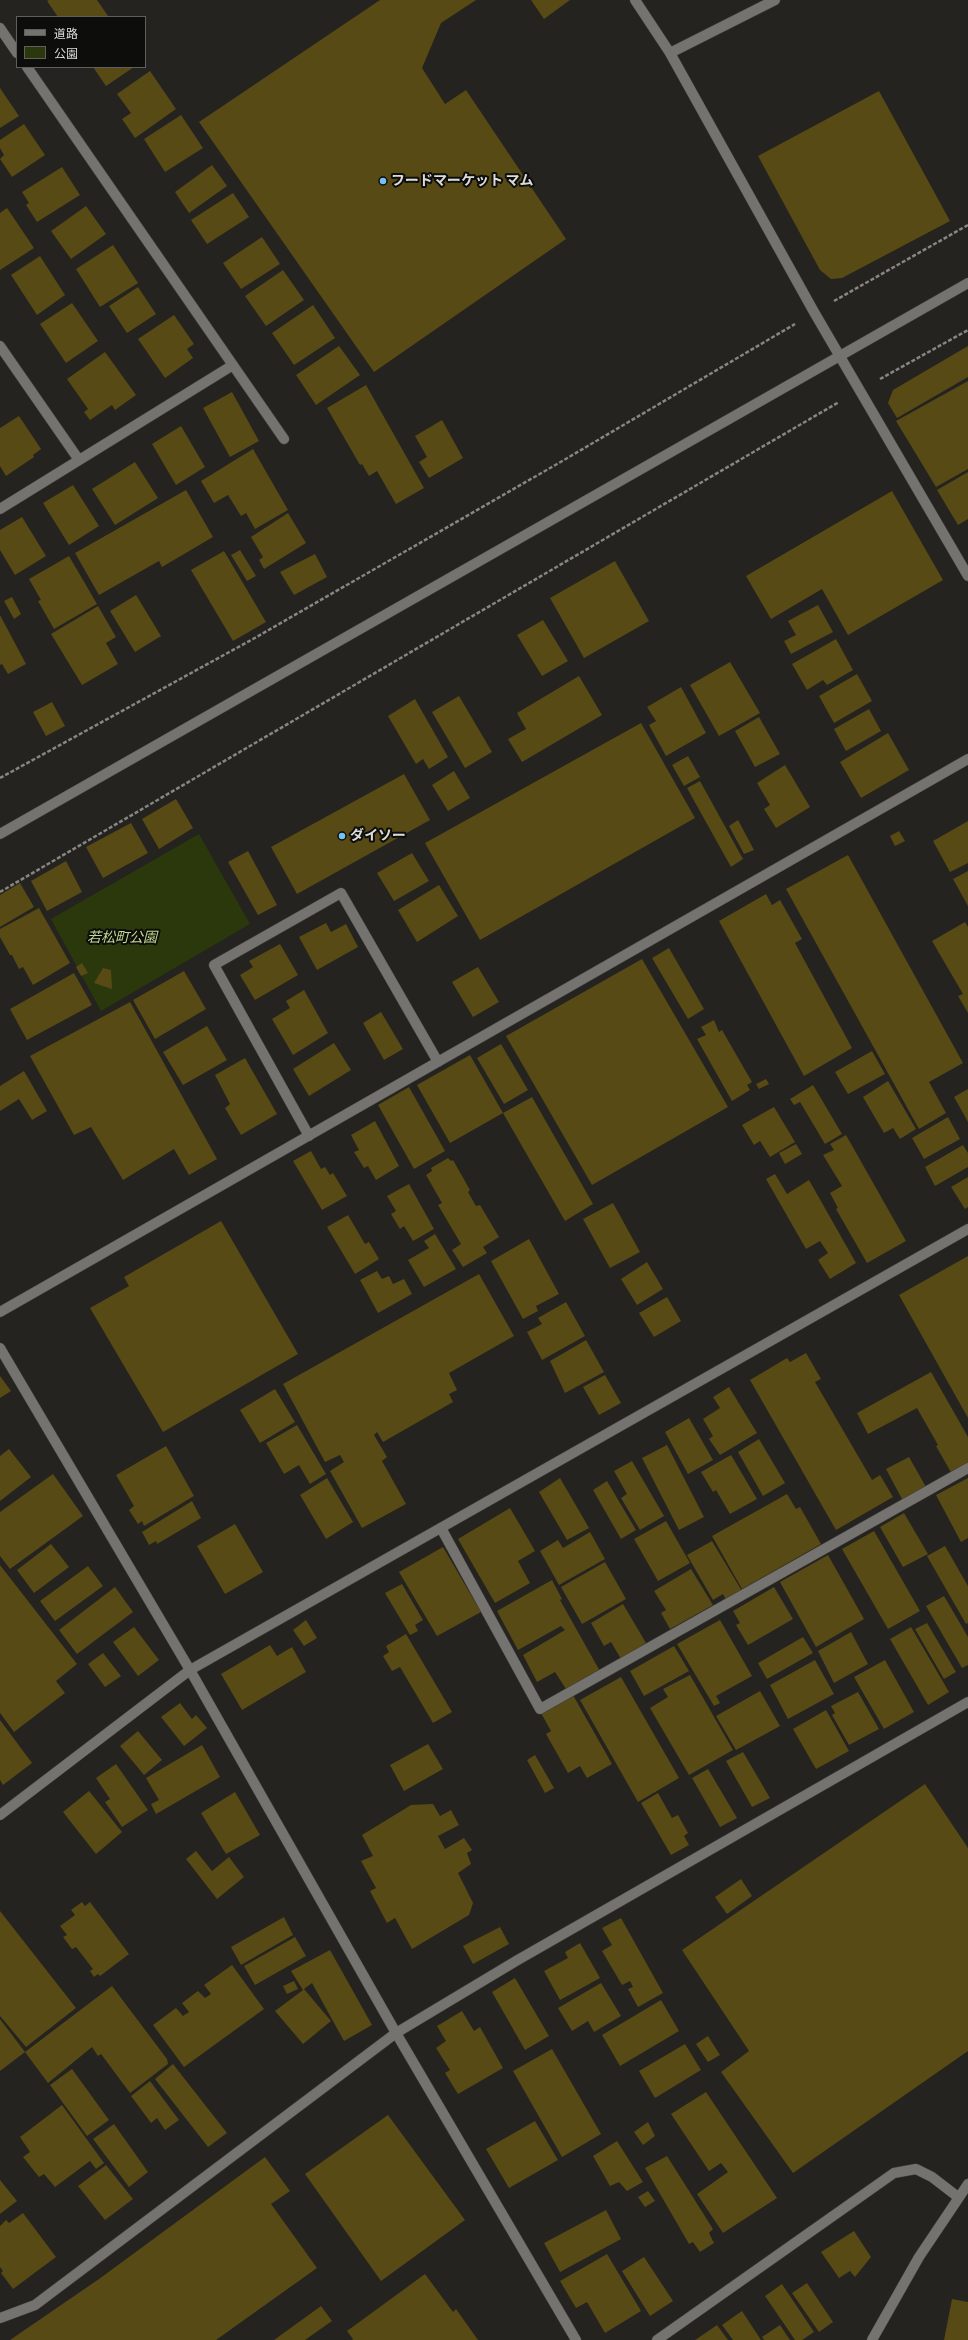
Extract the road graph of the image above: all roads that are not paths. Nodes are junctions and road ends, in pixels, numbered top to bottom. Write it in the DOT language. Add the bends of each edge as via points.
graph roads {
  1 [pos="635,0"];
  2 [pos="775,0"];
  3 [pos="0,28"];
  4 [pos="16,52"];
  5 [pos="670,53"];
  6 [pos="28,68"];
  7 [pos="968,283"];
  8 [pos="0,346"];
  9 [pos="841,355"];
  10 [pos="233,365"];
  11 [pos="284,439"];
  12 [pos="79,460"];
  13 [pos="0,510"];
  14 [pos="968,576"];
  15 [pos="968,759"];
  16 [pos="0,834"];
  17 [pos="438,1062"];
  18 [pos="309,1136"];
  19 [pos="968,1229"];
  20 [pos="0,1312"];
  21 [pos="0,1348"];
  22 [pos="968,1468"];
  23 [pos="441,1528"];
  24 [pos="190,1670"];
  25 [pos="968,1702"];
  26 [pos="0,1815"];
  27 [pos="396,2033"];
  28 [pos="968,2184"];
  29 [pos="958,2197"];
  30 [pos="0,2318"];
  31 [pos="576,2340"];
  32 [pos="657,2340"];
  33 [pos="872,2340"];
  1 -- 5 [label="street"];
  2 -- 5 [label="street"];
  3 -- 4 [label="street"];
  5 -- 9 [label="street" via="814,312"];
  6 -- 10 [label="street"];
  7 -- 9 [label="street"];
  8 -- 12 [label="street"];
  9 -- 14 [label="street"];
  9 -- 16 [label="street"];
  10 -- 11 [label="street"];
  10 -- 12 [label="street"];
  12 -- 13 [label="street"];
  15 -- 17 [label="street"];
  17 -- 18 [label="street"];
  17 -- 18 [label="street" via="341,893 220,961 214,965"];
  18 -- 20 [label="street"];
  19 -- 23 [label="street"];
  21 -- 24 [label="street"];
  22 -- 23 [label="street" via="540,1709"];
  23 -- 24 [label="street"];
  24 -- 26 [label="street"];
  24 -- 27 [label="street"];
  25 -- 27 [label="street" via="530,1953"];
  27 -- 30 [label="street" via="35,2305"];
  27 -- 31 [label="street"];
  28 -- 29 [label="street"];
  29 -- 32 [label="street" via="932,2177 916,2169 894,2173"];
  29 -- 33 [label="street" via="919,2257"];
}
